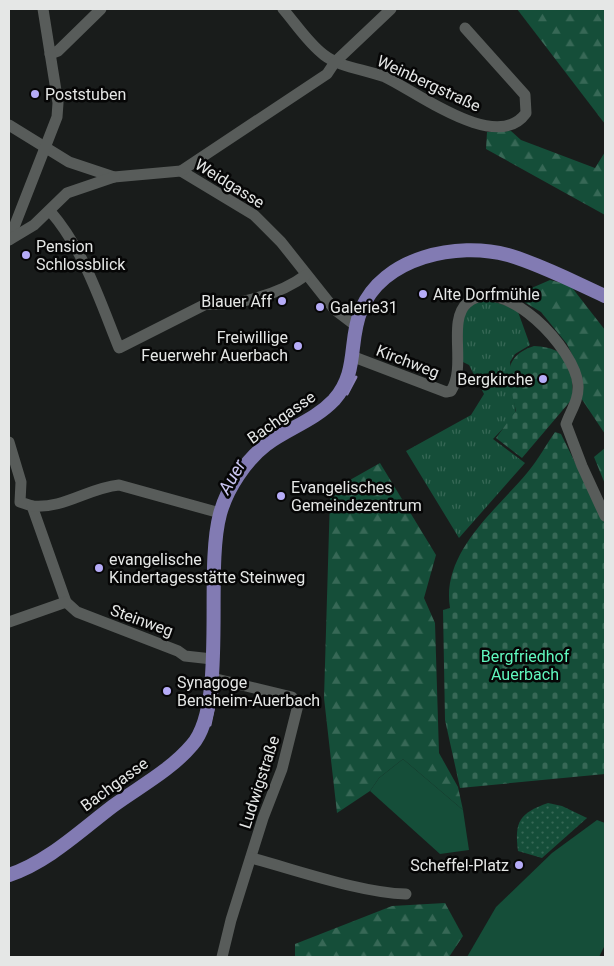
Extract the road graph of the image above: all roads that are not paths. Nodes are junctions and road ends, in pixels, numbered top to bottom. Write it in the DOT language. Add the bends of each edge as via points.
graph roads {
  1 [pos="43,9"];
  2 [pos="101,9"];
  3 [pos="283,9"];
  4 [pos="391,9"];
  5 [pos="465,28"];
  6 [pos="50,54"];
  7 [pos="335,62"];
  8 [pos="9,125"];
  9 [pos="47,148"];
  10 [pos="181,170"];
  11 [pos="114,176"];
  12 [pos="50,211"];
  13 [pos="9,240"];
  14 [pos="306,275"];
  15 [pos="605,296"];
  16 [pos="356,326"];
  17 [pos="354,357"];
  18 [pos="9,442"];
  19 [pos="14,501"];
  20 [pos="32,506"];
  21 [pos="220,513"];
  22 [pos="605,516"];
  23 [pos="66,602"];
  24 [pos="9,622"];
  25 [pos="212,658"];
  26 [pos="212,678"];
  27 [pos="251,858"];
  28 [pos="9,875"];
  29 [pos="406,894"];
  30 [pos="222,957"];
  1 -- 6 [label="street"];
  2 -- 6 [label="street" via="58,51"];
  3 -- 7 [label="street" via="315,47"];
  4 -- 7 [label="street"];
  5 -- 7 [label="street, Weinbergstraße" via="525,95 526,113 514,124 494,127 475,124 384,77"];
  6 -- 9 [label="street" via="58,103"];
  7 -- 10 [label="street" via="326,74"];
  8 -- 9 [label="street, Weidgasse"];
  9 -- 11 [label="street, Weidgasse" via="69,162"];
  9 -- 13 [label="street"];
  10 -- 11 [label="street, Weidgasse"];
  10 -- 14 [label="street, Weidgasse" via="254,215 281,242"];
  11 -- 12 [label="street" via="66,193"];
  12 -- 13 [label="street"];
  12 -- 14 [label="street" via="65,228 80,254 120,348 206,304 219,305 278,290"];
  14 -- 16 [label="street, Weidgasse" via="335,310"];
  15 -- 16 [label="main road, Bachgasse" via="507,255 458,251 434,255 394,270 370,293"];
  16 -- 17 [label="main road, Bachgasse"];
  17 -- 21 [label="main road, Bachgasse" via="346,382 334,400 254,457 237,478"];
  17 -- 22 [label="street, Kirchweg" via="446,392 451,391 459,357 458,325 462,308 475,298 483,297 495,297 523,307 567,354 575,369 577,401 566,424"];
  18 -- 19 [label="street" via="21,482"];
  19 -- 20 [label="street"];
  20 -- 21 [label="street" via="60,504 104,487 119,485"];
  20 -- 23 [label="street"];
  21 -- 25 [label="main road, Bachgasse" via="214,559"];
  23 -- 24 [label="street"];
  23 -- 25 [label="street, Steinweg" via="77,612 185,656"];
  25 -- 26 [label="main road, Bachgasse"];
  26 -- 27 [label="street, Ludwigstraße" via="292,697 297,702 282,769"];
  26 -- 28 [label="main road, Bachgasse" via="205,725 192,745 42,860"];
  27 -- 29 [label="street" via="337,881"];
  27 -- 30 [label="street, Ludwigstraße"];
}
